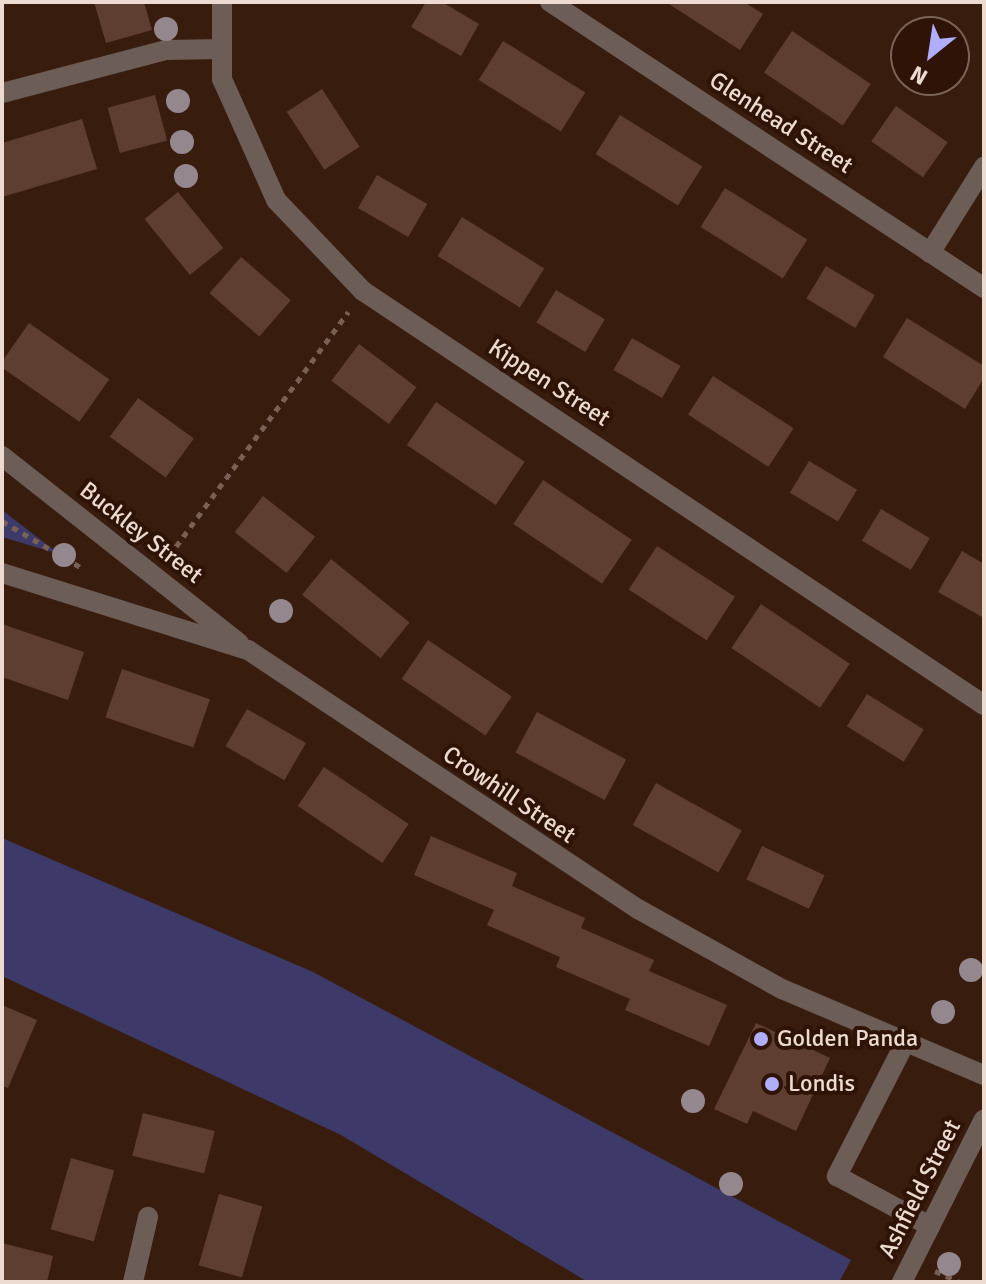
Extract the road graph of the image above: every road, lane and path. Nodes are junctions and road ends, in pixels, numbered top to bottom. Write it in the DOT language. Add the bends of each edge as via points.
graph roads {
  1 [pos="222,2"];
  2 [pos="550,2"];
  3 [pos="222,49"];
  4 [pos="2,93"];
  5 [pos="984,167"];
  6 [pos="930,253"];
  7 [pos="984,288"];
  8 [pos="363,291"];
  9 [pos="2,456"];
  10 [pos="2,521"];
  11 [pos="85,570"];
  12 [pos="2,573"];
  13 [pos="154,576"];
  14 [pos="248,650"];
  15 [pos="984,705"];
  16 [pos="906,1041"];
  17 [pos="984,1075"];
  18 [pos="984,1119"];
  19 [pos="148,1217"];
  20 [pos="930,1226"];
  21 [pos="133,1282"];
  22 [pos="902,1282"];
  1 -- 3 [label="street, Kippen Street"];
  2 -- 6 [label="street, Glenhead Street"];
  3 -- 4 [label="street" via="166,50"];
  3 -- 8 [label="street, Kippen Street" via="222,79 276,200"];
  5 -- 6 [label="street"];
  6 -- 7 [label="street, Glenhead Street"];
  8 -- 13 [label="path"];
  8 -- 15 [label="street, Kippen Street"];
  9 -- 13 [label="street, Buckley Street"];
  10 -- 11 [label="path"];
  12 -- 14 [label="street, Crowhill Street"];
  13 -- 14 [label="street, Buckley Street"];
  14 -- 16 [label="street, Crowhill Street" via="638,909 782,989"];
  16 -- 17 [label="street, Crowhill Street"];
  16 -- 20 [label="street" via="837,1176"];
  18 -- 20 [label="street, Ashfield Street"];
  19 -- 21 [label="street"];
  20 -- 22 [label="street, Ashfield Street"];
}
